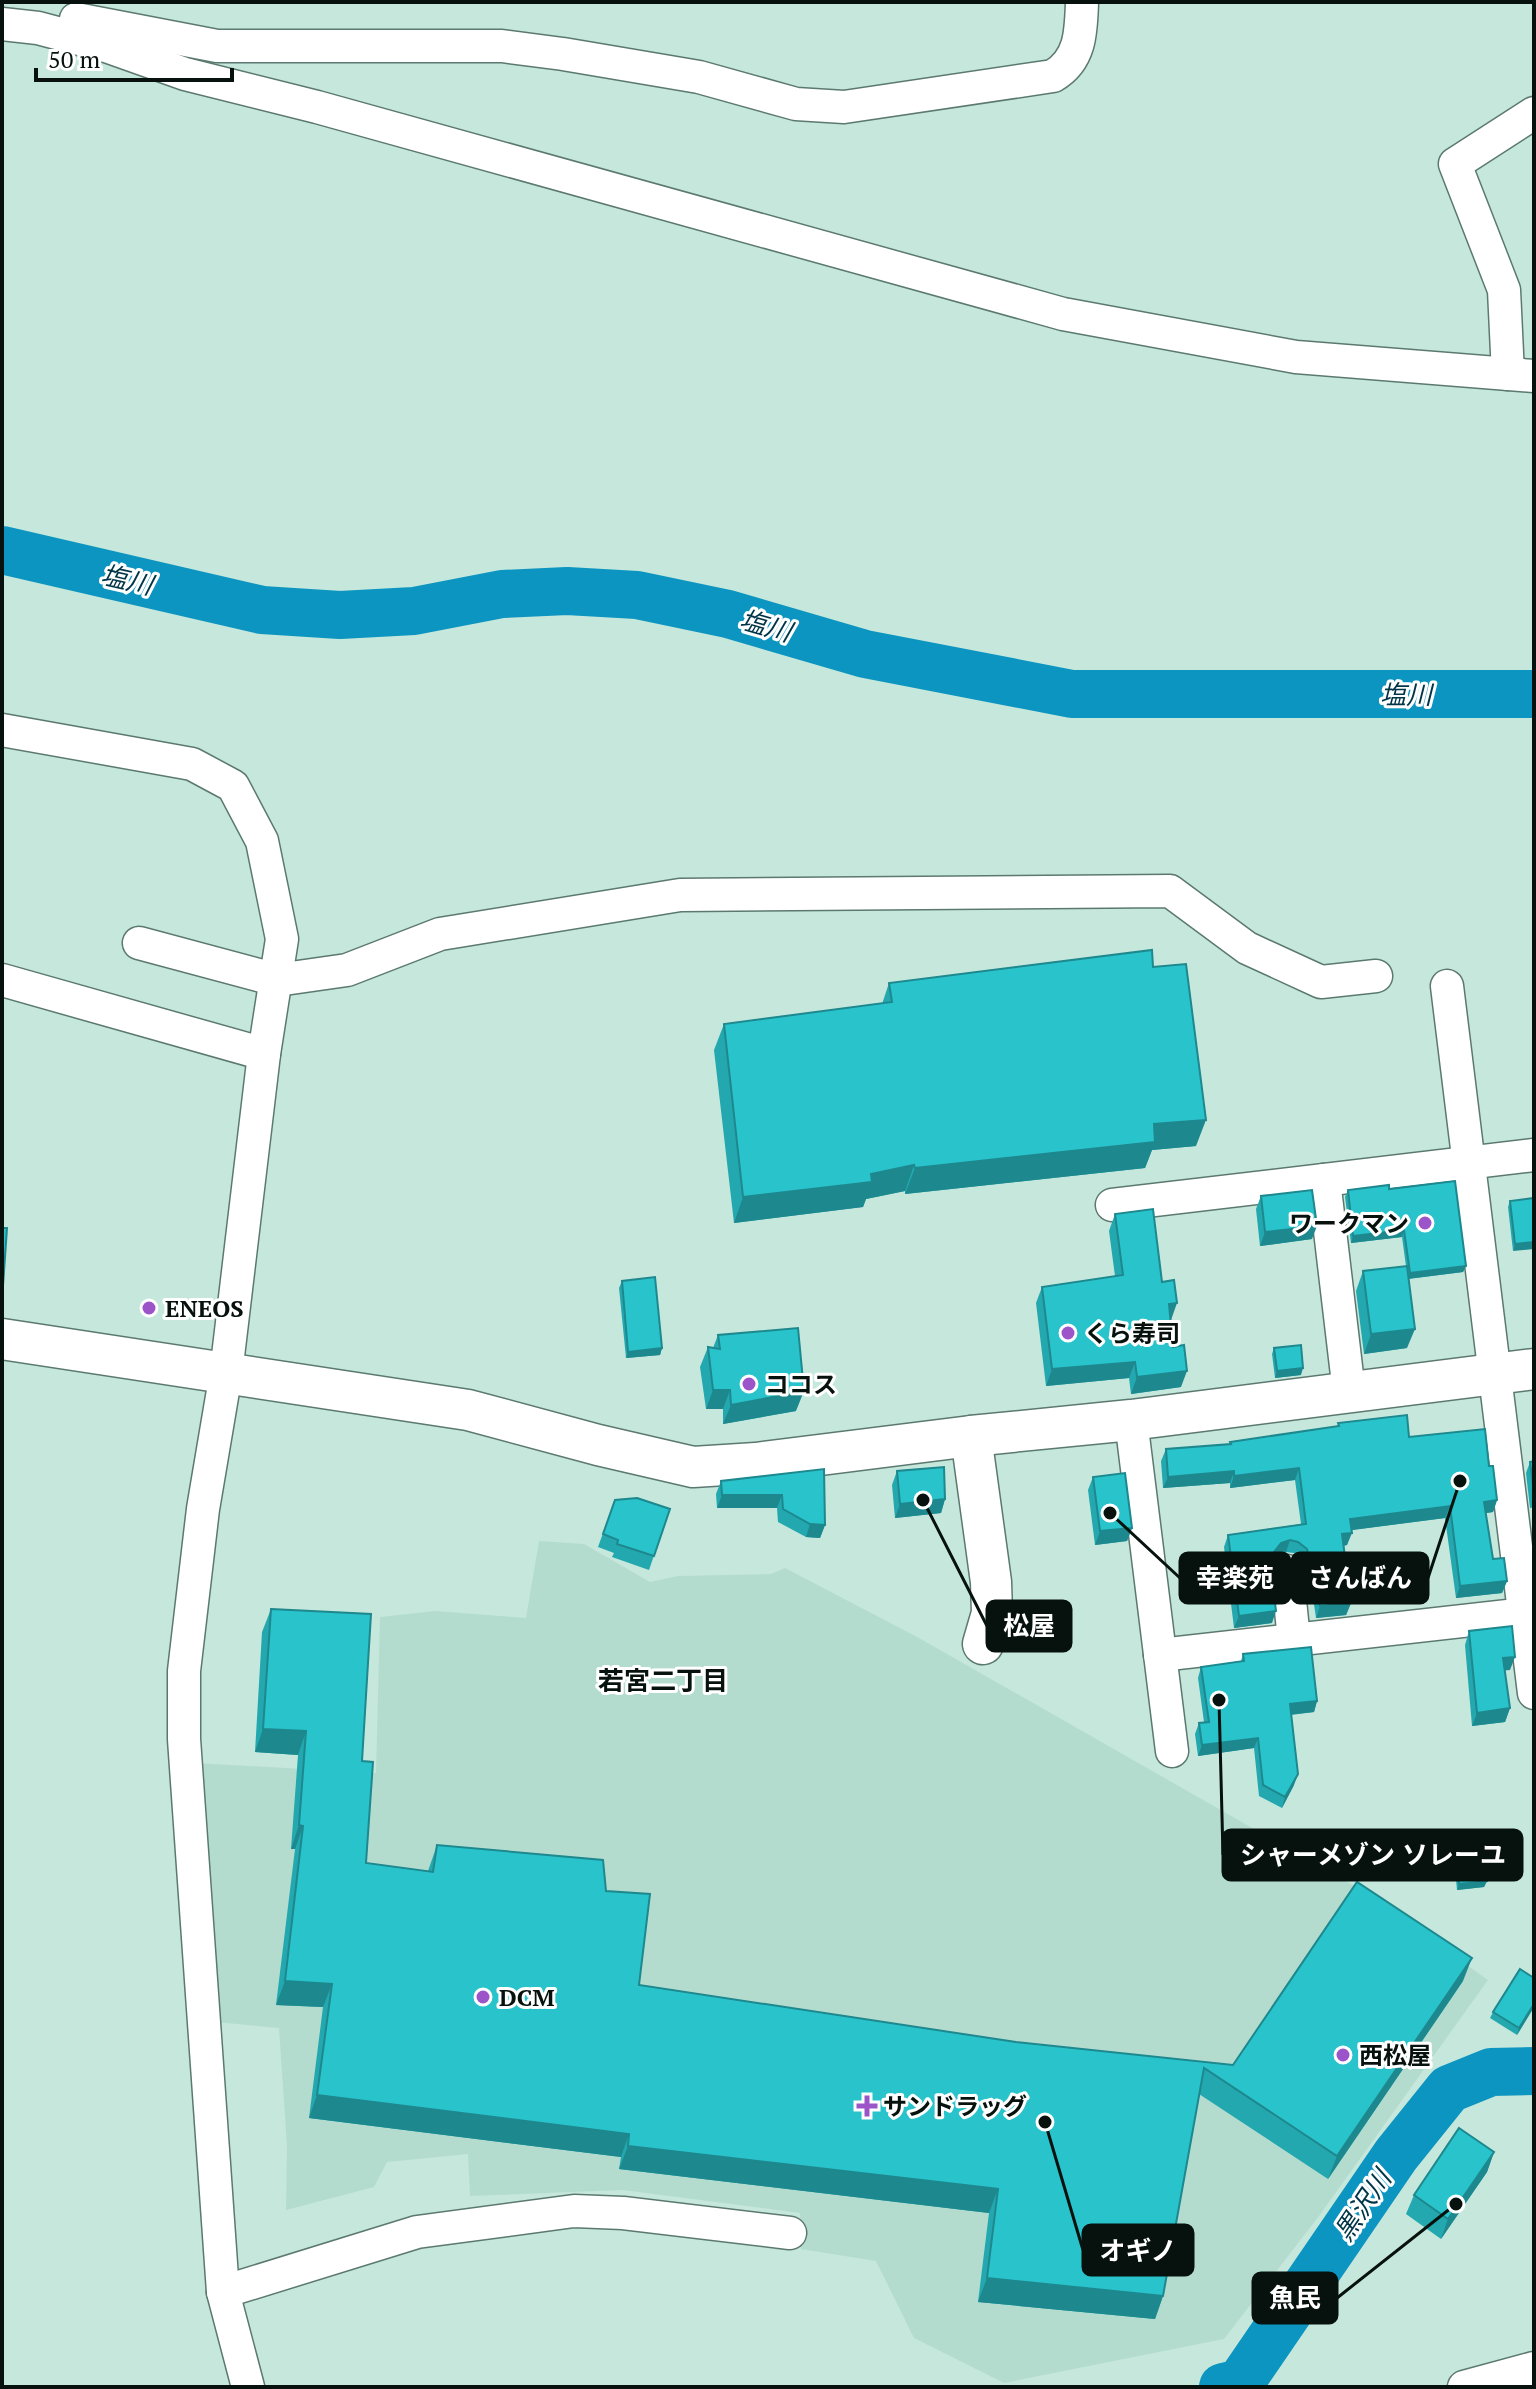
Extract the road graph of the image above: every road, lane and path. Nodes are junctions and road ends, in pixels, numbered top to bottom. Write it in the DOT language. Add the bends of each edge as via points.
graph roads {
  1 [pos="1082,2"];
  2 [pos="2,9"];
  3 [pos="2,24"];
  4 [pos="1534,113"];
  5 [pos="1521,375"];
  6 [pos="2,730"];
  7 [pos="139,943"];
  8 [pos="1376,976"];
  9 [pos="2,980"];
  10 [pos="277,980"];
  11 [pos="1447,986"];
  12 [pos="264,1054"];
  13 [pos="1534,1155"];
  14 [pos="1469,1162"];
  15 [pos="1324,1180"];
  16 [pos="1112,1205"];
  17 [pos="2,1339"];
  18 [pos="1534,1369"];
  19 [pos="226,1373"];
  20 [pos="1495,1374"];
  21 [pos="1349,1392"];
  22 [pos="1131,1420"];
  23 [pos="971,1436"];
  24 [pos="1287,1571"];
  25 [pos="1529,1614"];
  26 [pos="1294,1640"];
  27 [pos="983,1644"];
  28 [pos="1160,1655"];
  29 [pos="1534,1693"];
  30 [pos="1172,1751"];
  31 [pos="790,2233"];
  32 [pos="223,2292"];
  33 [pos="1534,2368"];
  34 [pos="248,2387"];
  35 [pos="1464,2387"];
  1 -- 2 [label="street" via="1075,54 1053,76 844,107 818,107 699,77 502,46 217,46"];
  3 -- 5 [label="street" via="106,46 185,74 1063,314 1296,357"];
  4 -- 5 [label="street" via="1455,164 1504,290"];
  6 -- 10 [label="street" via="192,764 233,786 262,841 282,939"];
  7 -- 10 [label="street"];
  8 -- 10 [label="street" via="1321,982 1247,948 1170,891 1154,891 680,895 440,934 347,970"];
  9 -- 12 [label="street"];
  10 -- 12 [label="street"];
  11 -- 14 [label="street"];
  12 -- 19 [label="street"];
  13 -- 14 [label="street"];
  14 -- 15 [label="street"];
  14 -- 20 [label="street"];
  15 -- 16 [label="street"];
  15 -- 21 [label="street"];
  17 -- 19 [label="street"];
  18 -- 20 [label="street"];
  19 -- 23 [label="street" via="468,1410 693,1467"];
  19 -- 32 [label="street" via="203,1509 184,1684"];
  20 -- 21 [label="street"];
  20 -- 25 [label="street"];
  21 -- 22 [label="street"];
  22 -- 23 [label="street"];
  22 -- 28 [label="street"];
  23 -- 27 [label="street" via="991,1582 992,1613"];
  24 -- 26 [label="street"];
  25 -- 26 [label="street"];
  25 -- 29 [label="street"];
  26 -- 28 [label="street"];
  28 -- 30 [label="street"];
  31 -- 32 [label="street" via="574,2211 417,2232"];
  32 -- 34 [label="street"];
  33 -- 35 [label="street"];
}
